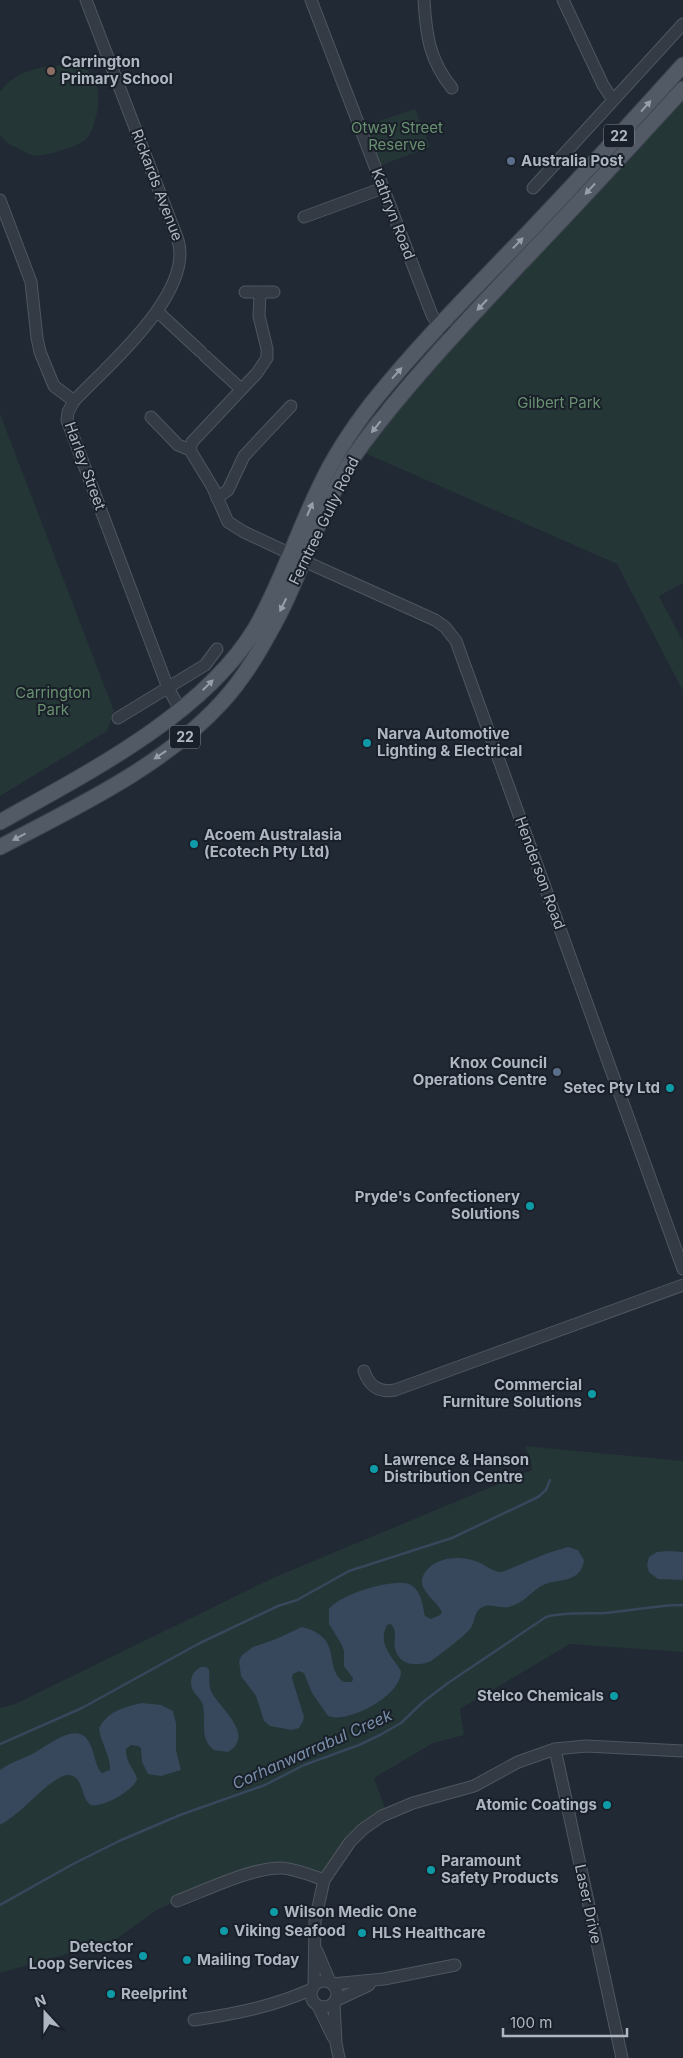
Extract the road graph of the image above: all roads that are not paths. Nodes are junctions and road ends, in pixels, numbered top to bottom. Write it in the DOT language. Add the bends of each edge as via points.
graph roads {
  1 [pos="86,0"];
  2 [pos="311,0"];
  3 [pos="424,0"];
  4 [pos="563,0"];
  5 [pos="683,24"];
  6 [pos="683,65"];
  7 [pos="452,88"];
  8 [pos="683,89"];
  9 [pos="613,100"];
  10 [pos="383,188"];
  11 [pos="533,188"];
  12 [pos="0,200"];
  13 [pos="550,210"];
  14 [pos="304,217"];
  15 [pos="562,220"];
  16 [pos="245,292"];
  17 [pos="274,292"];
  18 [pos="260,293"];
  19 [pos="158,312"];
  20 [pos="440,325"];
  21 [pos="453,336"];
  22 [pos="241,389"];
  23 [pos="74,401"];
  24 [pos="291,406"];
  25 [pos="151,417"];
  26 [pos="190,450"];
  27 [pos="217,498"];
  28 [pos="297,557"];
  29 [pos="216,649"];
  30 [pos="168,688"];
  31 [pos="180,709"];
  32 [pos="118,718"];
  33 [pos="193,731"];
  34 [pos="0,822"];
  35 [pos="0,847"];
  36 [pos="683,1269"];
  37 [pos="683,1285"];
  38 [pos="364,1371"];
  39 [pos="555,1749"];
  40 [pos="683,1751"];
  41 [pos="324,1880"];
  42 [pos="177,1900"];
  43 [pos="314,1940"];
  44 [pos="454,1965"];
  45 [pos="384,1979"];
  46 [pos="331,1983"];
  47 [pos="313,1988"];
  48 [pos="335,2002"];
  49 [pos="316,2004"];
  50 [pos="263,2007"];
  51 [pos="194,2020"];
  52 [pos="336,2043"];
  53 [pos="339,2058"];
  54 [pos="622,2058"];
  1 -- 19 [label="street, Rickards Avenue" via="180,245 180,265"];
  2 -- 10 [label="street, Kathryn Road"];
  3 -- 7 [label="street" via="428,40 440,72"];
  4 -- 9 [label="street" via="602,85"];
  5 -- 9 [label="street"];
  13 -- 6 [label="main road, Ferntree Gully Road / 22, one-way"];
  8 -- 15 [label="main road, Ferntree Gully Road / 22, one-way"];
  9 -- 11 [label="street"];
  10 -- 14 [label="street"];
  10 -- 20 [label="street, Kathryn Road" via="432,315"];
  12 -- 23 [label="street, Harley Street" via="32,286 40,352 52,384"];
  13 -- 15 [label="main road"];
  20 -- 13 [label="main road, Ferntree Gully Road / 22, one-way"];
  15 -- 21 [label="main road, Ferntree Gully Road / 22, one-way"];
  16 -- 18 [label="street"];
  17 -- 18 [label="street"];
  18 -- 22 [label="street" via="259,316 267,358"];
  19 -- 22 [label="street"];
  19 -- 23 [label="street, Rickards Avenue"];
  20 -- 21 [label="street, Kathryn Road"];
  28 -- 20 [label="main road, Ferntree Gully Road / 22, one-way" via="320,486 349,435"];
  21 -- 28 [label="main road, Ferntree Gully Road / 22, one-way" via="356,453"];
  22 -- 26 [label="street" via="192,442"];
  23 -- 30 [label="street, Harley Street" via="67,416 69,426"];
  24 -- 27 [label="street" via="244,456 228,490"];
  25 -- 26 [label="street" via="178,445"];
  26 -- 27 [label="street, Henderson Road"];
  27 -- 28 [label="street, Henderson Road" via="231,525"];
  31 -- 28 [label="main road, Ferntree Gully Road / 22, one-way" via="204,689 241,649"];
  28 -- 33 [label="main road, Ferntree Gully Road / 22, one-way" via="259,651 234,688"];
  28 -- 36 [label="street, Henderson Road" via="435,620 456,641"];
  29 -- 30 [label="street" via="205,665"];
  30 -- 31 [label="street, Harley Street"];
  30 -- 32 [label="street"];
  31 -- 33 [label="main road"];
  31 -- 34 [label="main road, Ferntree Gully Road / 22" via="91,770"];
  33 -- 35 [label="main road, Ferntree Gully Road / 22, one-way" via="136,771"];
  37 -- 38 [label="street" via="395,1390 377,1389"];
  39 -- 40 [label="street" via="586,1746"];
  39 -- 41 [label="street" via="518,1762 474,1786 413,1803 382,1816 350,1842"];
  39 -- 54 [label="street, Laser Drive"];
  41 -- 42 [label="street" via="294,1870 272,1868"];
  41 -- 43 [label="street"];
  43 -- 46 [label="street"];
  43 -- 47 [label="street"];
  44 -- 45 [label="street"];
  45 -- 46 [label="street"];
  45 -- 48 [label="street"];
  46 -- 47 [label="street" via="324,1981"];
  46 -- 48 [label="street" via="337,1992"];
  47 -- 49 [label="street" via="312,1997"];
  47 -- 50 [label="street"];
  48 -- 49 [label="street" via="327,2007"];
  48 -- 52 [label="street"];
  49 -- 50 [label="street"];
  49 -- 52 [label="street"];
  50 -- 51 [label="street"];
  52 -- 53 [label="street"];
}
